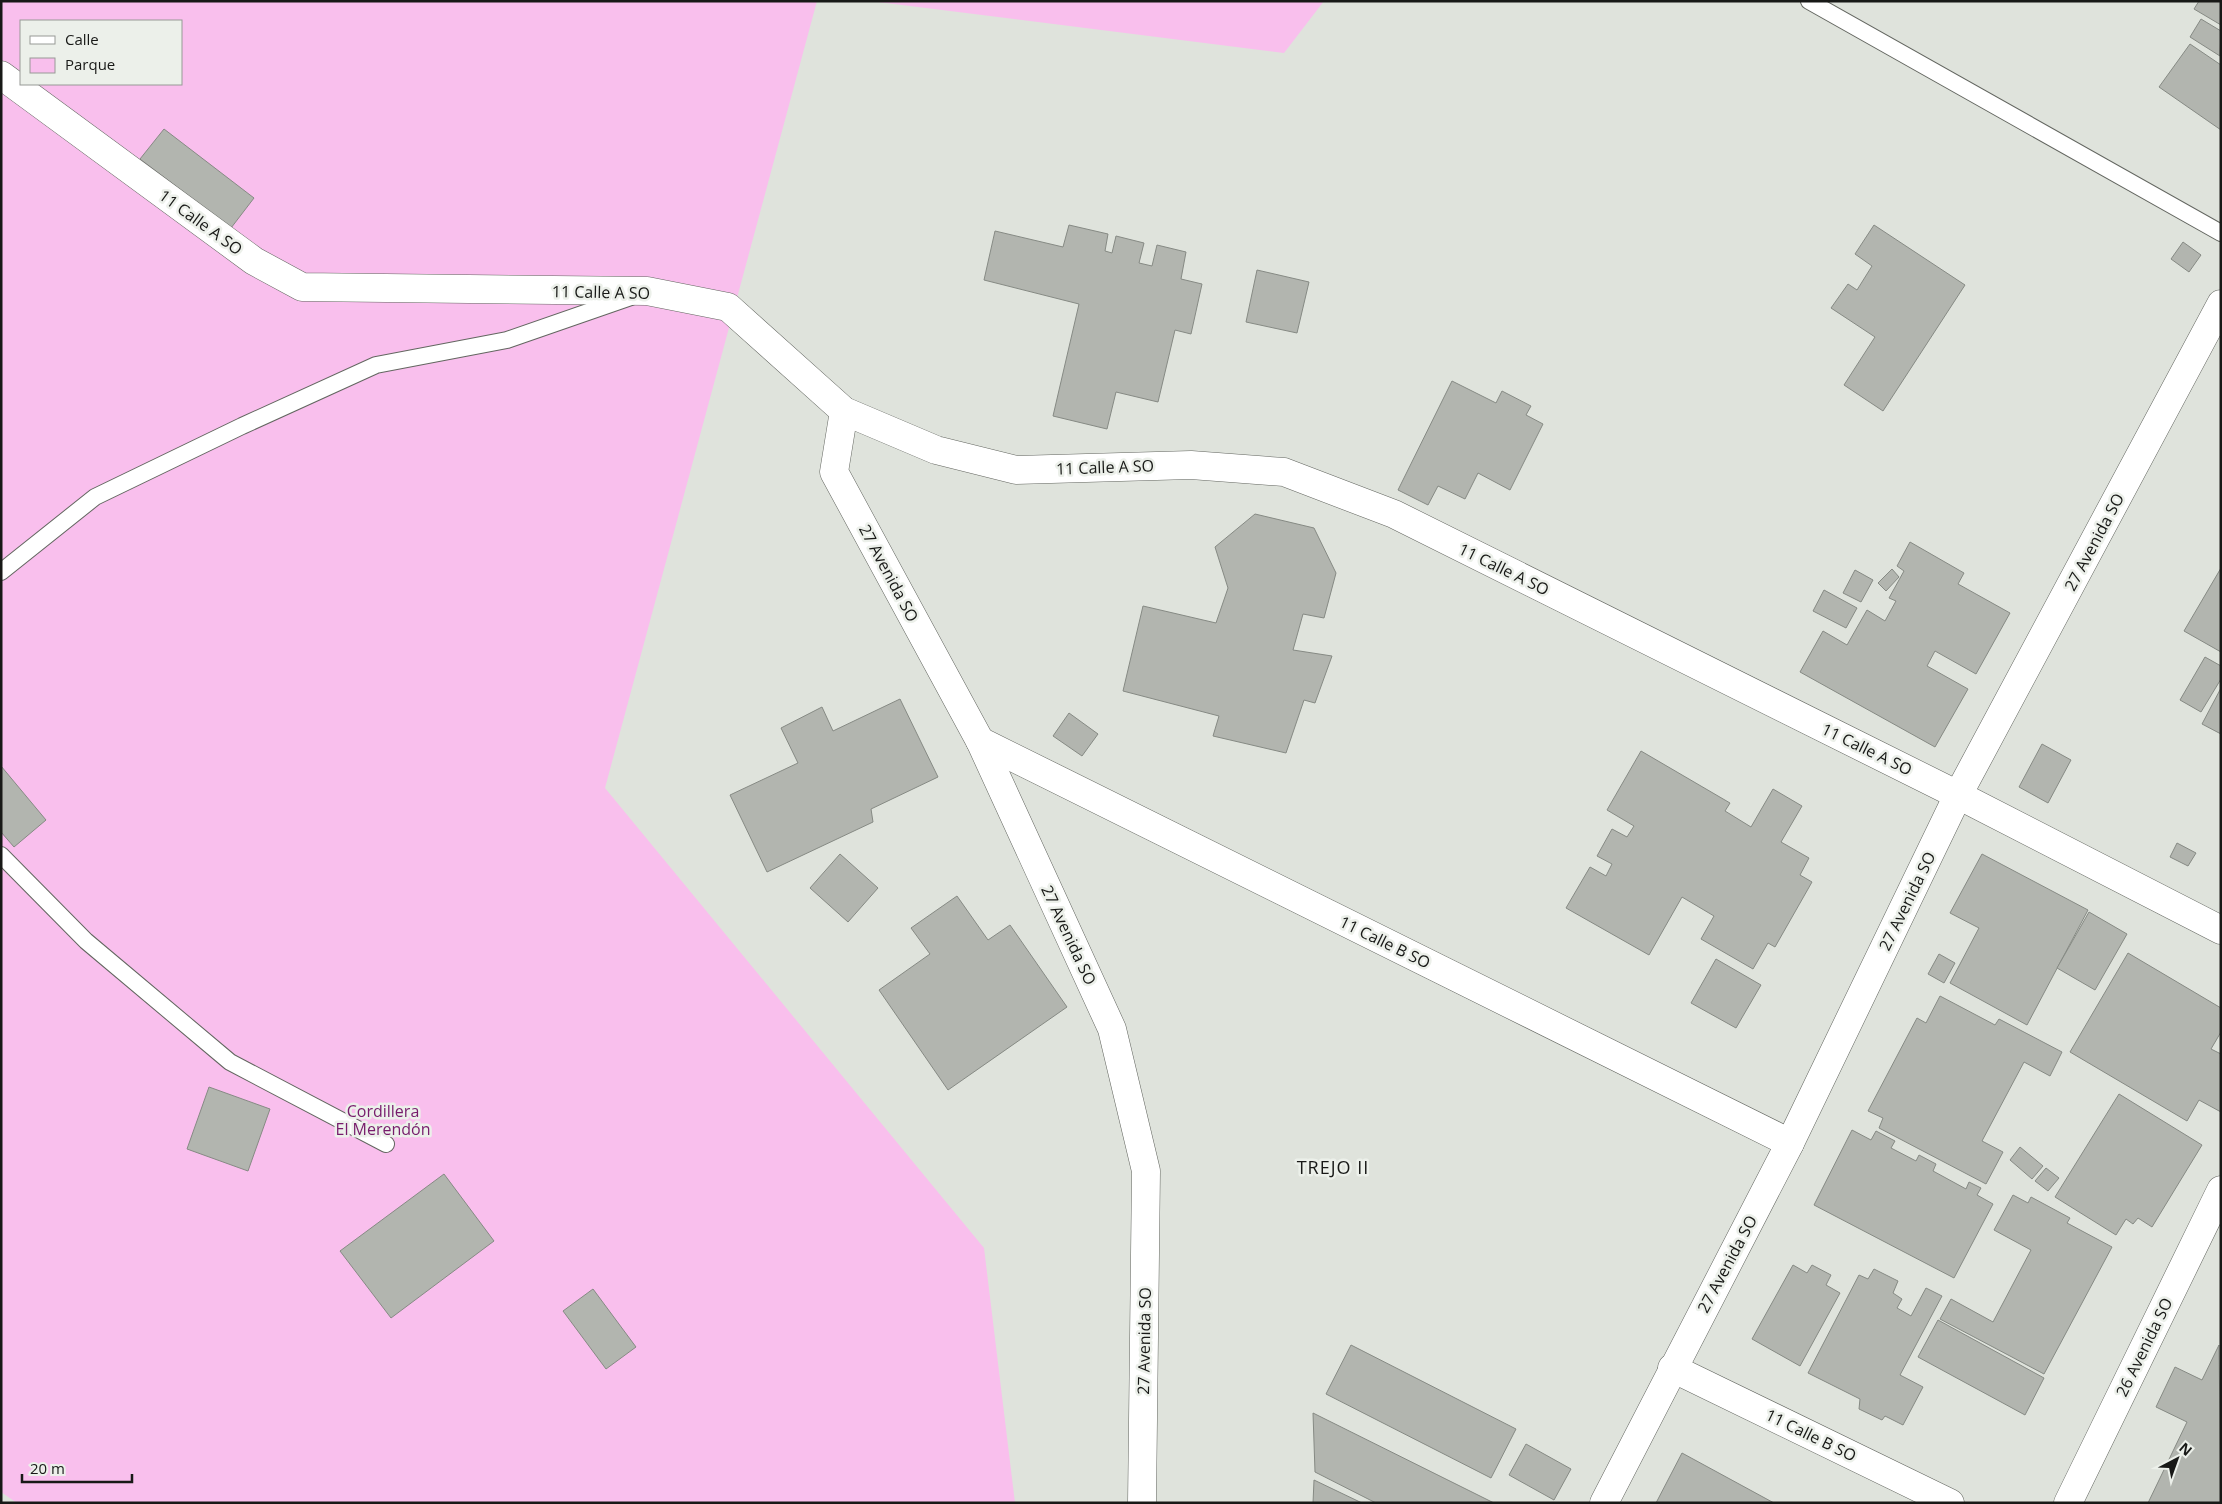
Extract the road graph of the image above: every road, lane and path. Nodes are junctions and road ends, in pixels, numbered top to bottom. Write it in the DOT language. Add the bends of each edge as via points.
graph roads {
  1 [pos="1809,1"];
  2 [pos="1,75"];
  3 [pos="2221,232"];
  4 [pos="647,292"];
  5 [pos="2221,304"];
  6 [pos="844,411"];
  7 [pos="1,572"];
  8 [pos="980,741"];
  9 [pos="1958,795"];
  10 [pos="1,855"];
  11 [pos="2221,930"];
  12 [pos="1790,1143"];
  13 [pos="386,1144"];
  14 [pos="2221,1190"];
  15 [pos="1672,1368"];
  16 [pos="1142,1503"];
  17 [pos="1604,1503"];
  18 [pos="1950,1503"];
  19 [pos="2068,1503"];
  1 -- 3 [label="lane"];
  2 -- 4 [label="street, 11 Calle A SO" via="254,261 302,287"];
  4 -- 6 [label="street, 11 Calle A SO" via="728,307"];
  4 -- 7 [label="lane" via="507,340 376,365 95,496"];
  5 -- 9 [label="street, 27 Avenida SO"];
  6 -- 8 [label="street, 27 Avenida SO" via="834,472"];
  6 -- 9 [label="street, 11 Calle A SO" via="936,450 1016,470 1191,465 1284,472 1394,514"];
  8 -- 12 [label="street, 11 Calle B SO"];
  8 -- 16 [label="street, 27 Avenida SO" via="1112,1029 1146,1171"];
  9 -- 11 [label="street, 11 Calle A SO"];
  9 -- 12 [label="street, 27 Avenida SO"];
  10 -- 13 [label="lane" via="86,941 230,1062"];
  12 -- 15 [label="street, 27 Avenida SO"];
  14 -- 19 [label="street, 26 Avenida SO"];
  15 -- 17 [label="street, 27 Avenida SO"];
  15 -- 18 [label="street, 11 Calle B SO"];
}
